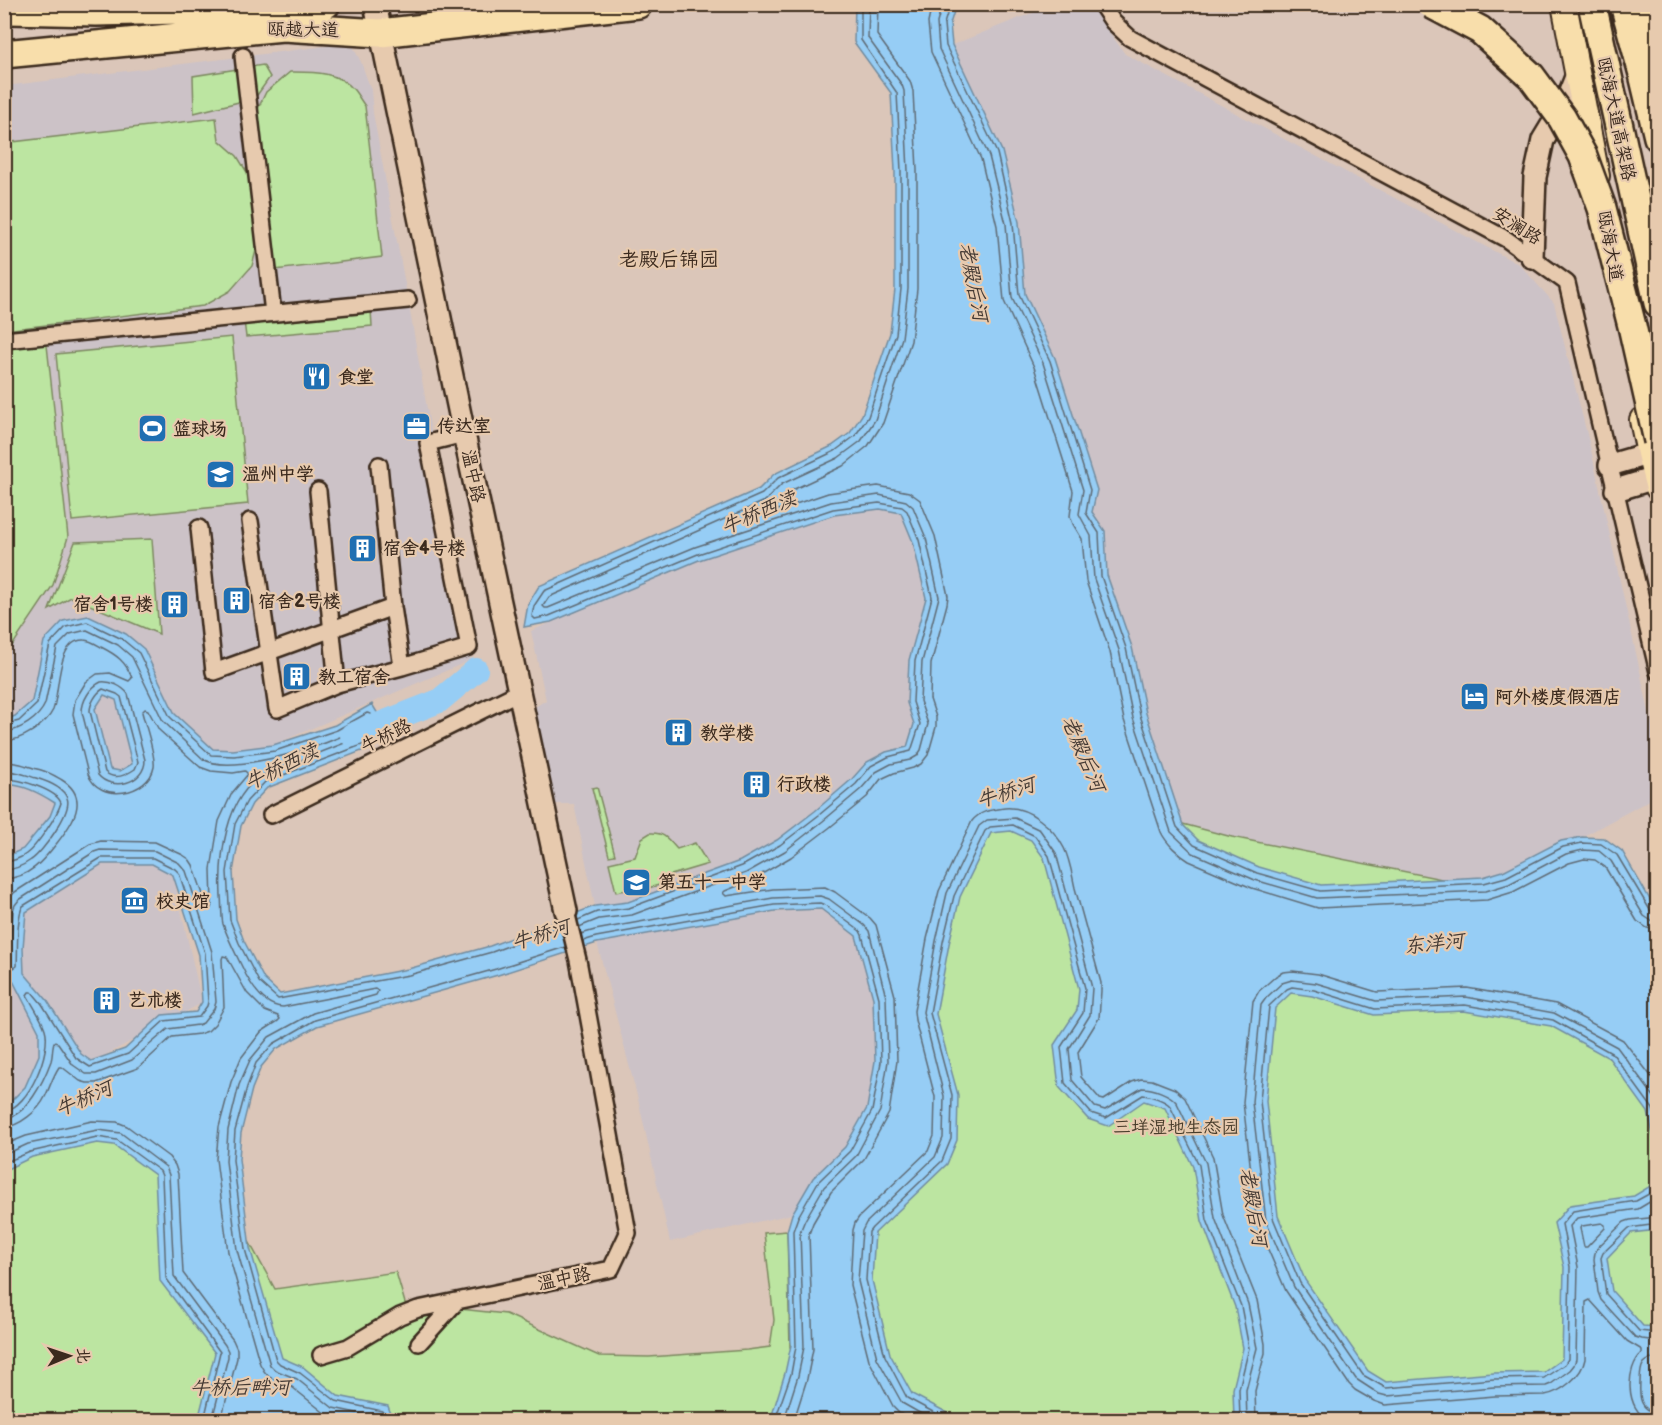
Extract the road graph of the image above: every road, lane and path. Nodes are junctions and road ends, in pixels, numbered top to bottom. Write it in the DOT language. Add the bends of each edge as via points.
graph roads {
  1 [pos="64,4"];
  2 [pos="326,4"];
  3 [pos="375,4"];
  4 [pos="638,4"];
  5 [pos="1101,4"];
  6 [pos="1431,4"];
  7 [pos="1564,4"];
  8 [pos="1592,4"];
  9 [pos="1624,4"];
  10 [pos="1647,4"];
  11 [pos="7,10"];
  12 [pos="380,33"];
  13 [pos="4,54"];
  14 [pos="1658,55"];
  15 [pos="243,57"];
  16 [pos="1578,72"];
  17 [pos="1658,137"];
  18 [pos="1532,258"];
  19 [pos="408,300"];
  20 [pos="1658,303"];
  21 [pos="273,313"];
  22 [pos="4,340"];
  23 [pos="1658,392"];
  24 [pos="464,434"];
  25 [pos="1654,448"];
  26 [pos="379,465"];
  27 [pos="1610,465"];
  28 [pos="1657,481"];
  29 [pos="1616,490"];
  30 [pos="318,491"];
  31 [pos="250,521"];
  32 [pos="199,528"];
  33 [pos="393,607"];
  34 [pos="331,630"];
  35 [pos="269,652"];
  36 [pos="402,667"];
  37 [pos="1658,672"];
  38 [pos="337,684"];
  39 [pos="519,692"];
  40 [pos="271,815"];
  41 [pos="566,911"];
  42 [pos="457,1301"];
  43 [pos="419,1343"];
  44 [pos="321,1355"];
  1 -- 11 [label="highway"];
  2 -- 11 [label="highway" via="108,12"];
  3 -- 12 [label="street, 温中路"];
  4 -- 12 [label="highway, 瓯越大道"];
  5 -- 18 [label="street, 安澜路" via="1130,38 1506,239"];
  6 -- 25 [label="highway, bridge" via="1480,30 1531,76 1562,118 1583,156 1602,208 1632,326"];
  7 -- 16 [label="main road, 瓯海大道"];
  8 -- 20 [label="highway, 瓯海大道高架路"];
  9 -- 17 [label="highway, 瓯海大道高架路"];
  10 -- 14 [label="main road"];
  12 -- 13 [label="highway, 瓯越大道" via="283,27"];
  12 -- 24 [label="street, 温中路"];
  15 -- 21 [label="street"];
  16 -- 18 [label="street" via="1566,102 1543,140 1535,177"];
  16 -- 23 [label="street"];
  16 -- 25 [label="main road, 瓯海大道"];
  18 -- 27 [label="street, 安澜路" via="1567,284"];
  19 -- 21 [label="street"];
  21 -- 22 [label="street"];
  24 -- 36 [label="street" via="428,444 469,647"];
  24 -- 39 [label="street, 温中路"];
  25 -- 27 [label="street"];
  25 -- 28 [label="main road, 瓯海大道"];
  26 -- 33 [label="street"];
  27 -- 29 [label="street, 安澜路"];
  28 -- 29 [label="street"];
  29 -- 37 [label="street, 安澜路"];
  30 -- 34 [label="street"];
  31 -- 35 [label="street"];
  32 -- 35 [label="street" via="214,672"];
  33 -- 34 [label="street"];
  33 -- 36 [label="street"];
  34 -- 35 [label="street"];
  34 -- 38 [label="street"];
  35 -- 38 [label="street" via="277,709"];
  36 -- 38 [label="street"];
  39 -- 40 [label="street, 牛桥路"];
  39 -- 41 [label="street, 温中路"];
  41 -- 42 [label="street, 温中路" via="628,1233 611,1269"];
  42 -- 43 [label="street"];
  42 -- 44 [label="street, 温中路" via="400,1316 348,1347"];
}
